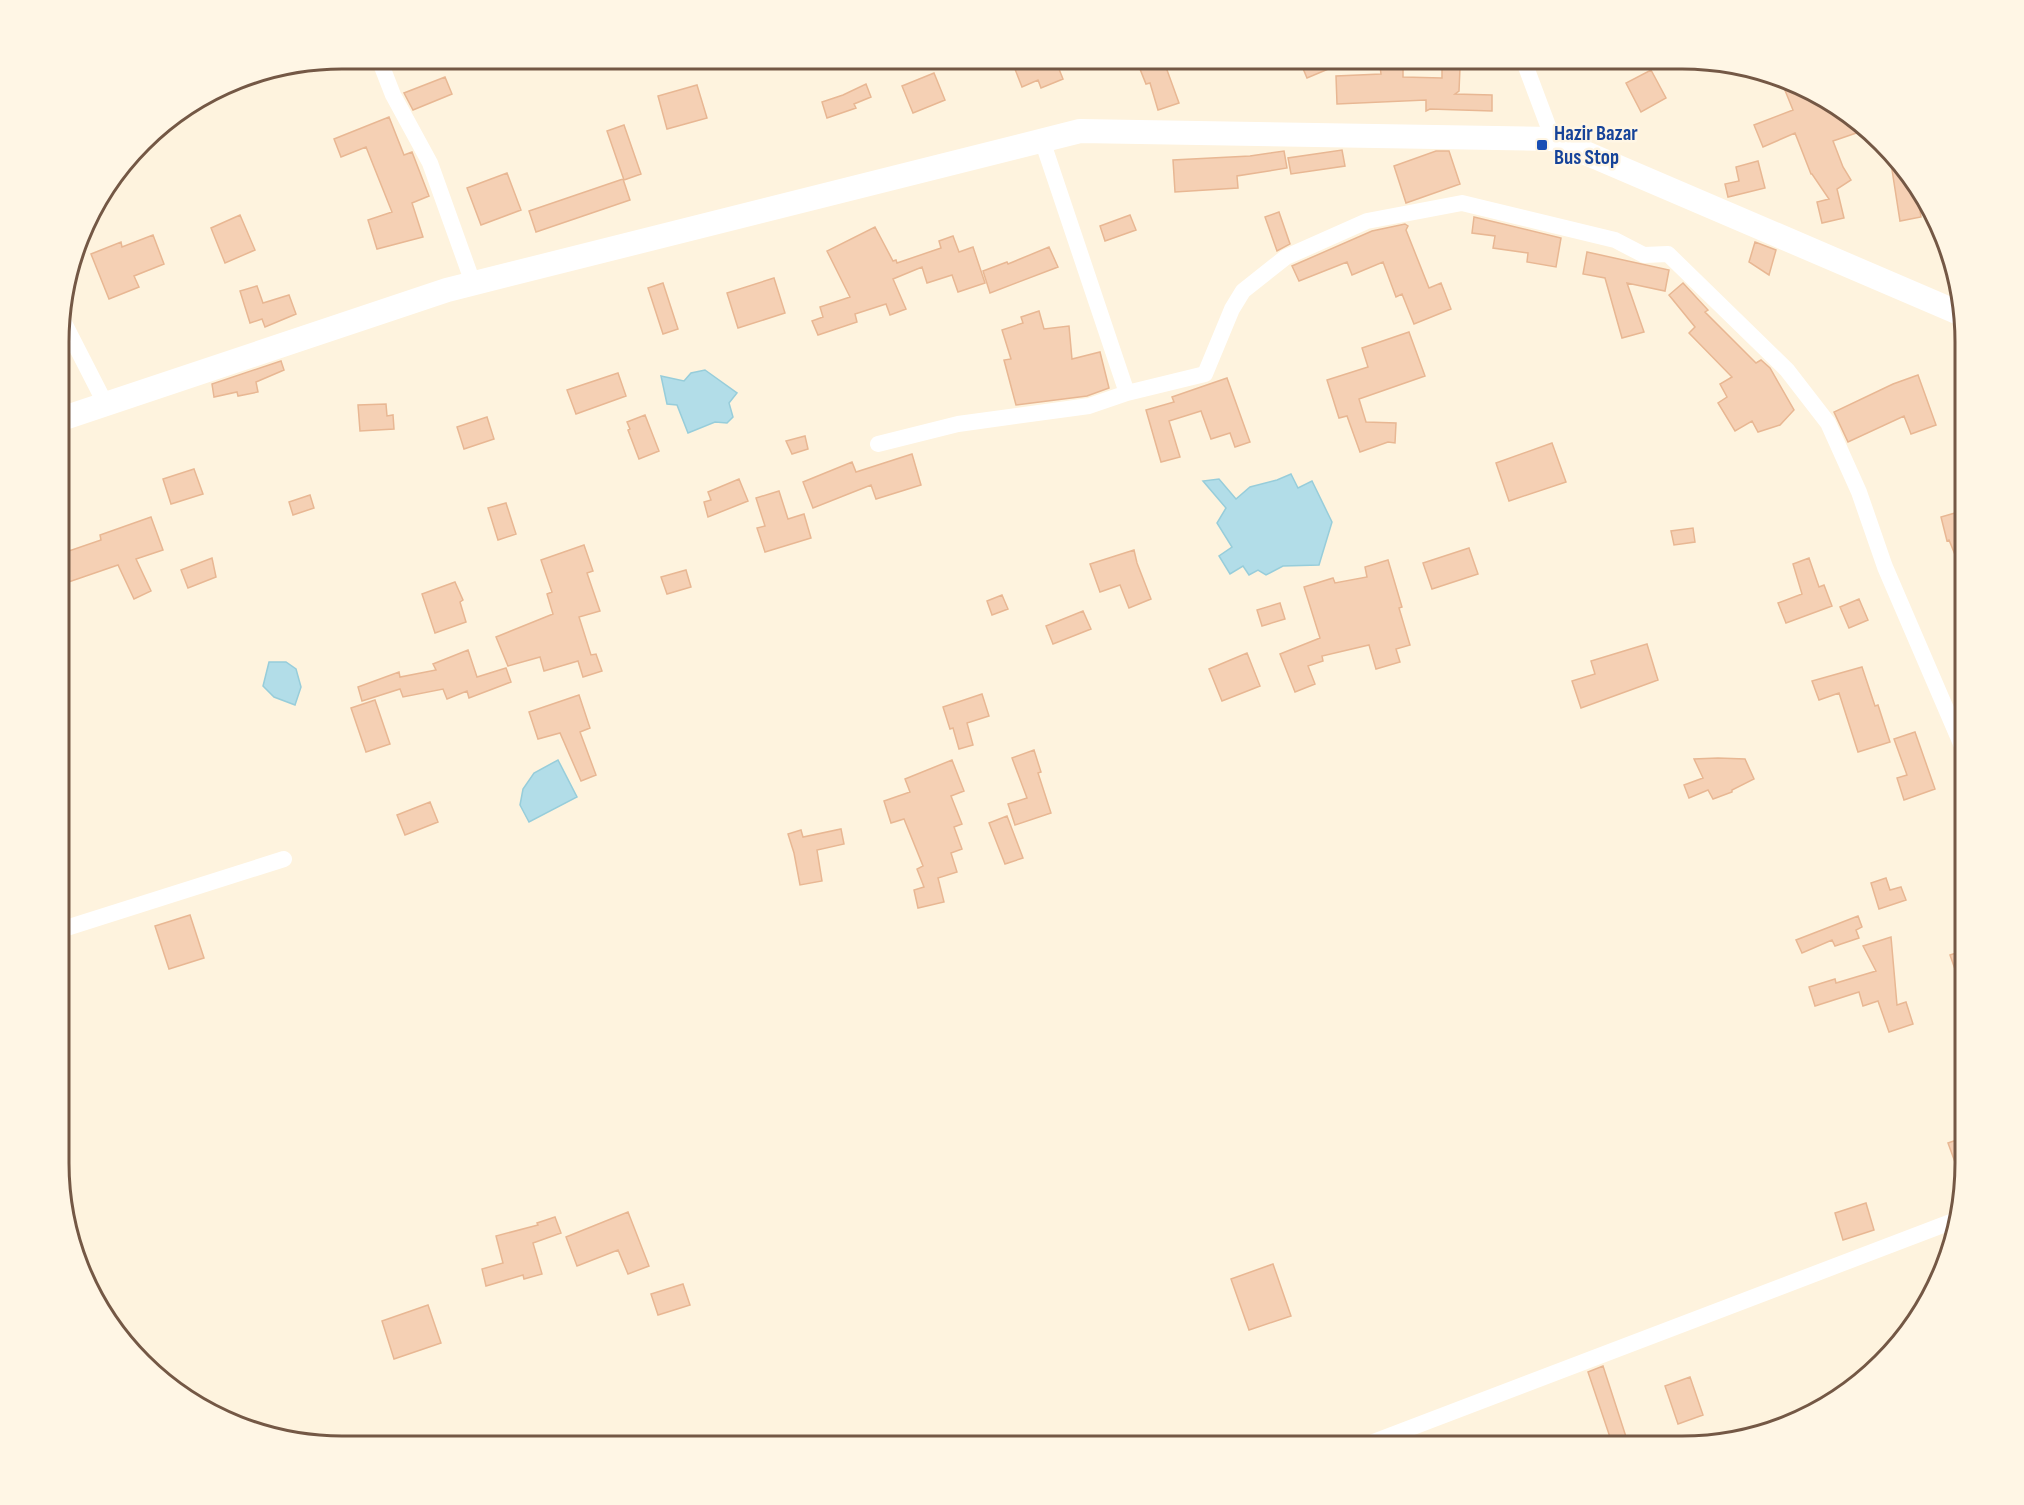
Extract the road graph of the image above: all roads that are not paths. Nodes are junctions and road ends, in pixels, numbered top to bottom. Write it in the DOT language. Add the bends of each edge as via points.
graph roads {
  1 [pos="383,69"];
  2 [pos="1527,69"];
  3 [pos="1553,139"];
  4 [pos="1042,140"];
  5 [pos="473,283"];
  6 [pos="1953,312"];
  7 [pos="69,334"];
  8 [pos="1127,393"];
  9 [pos="105,404"];
  10 [pos="69,416"];
  11 [pos="878,444"];
  12 [pos="1955,730"];
  13 [pos="284,860"];
  14 [pos="69,927"];
  15 [pos="1948,1223"];
  16 [pos="1389,1436"];
  1 -- 5 [label="street" via="430,163"];
  2 -- 3 [label="street"];
  3 -- 4 [label="main road" via="1080,130"];
  3 -- 6 [label="main road"];
  4 -- 5 [label="main road"];
  4 -- 8 [label="street"];
  5 -- 9 [label="main road"];
  7 -- 9 [label="street"];
  8 -- 11 [label="street" via="1089,406 958,424"];
  8 -- 12 [label="street" via="1205,375 1243,291 1286,257 1367,221 1462,203 1616,240 1644,255 1668,254 1787,370 1828,423"];
  9 -- 10 [label="main road"];
  13 -- 14 [label="street"];
  15 -- 16 [label="street"];
}
